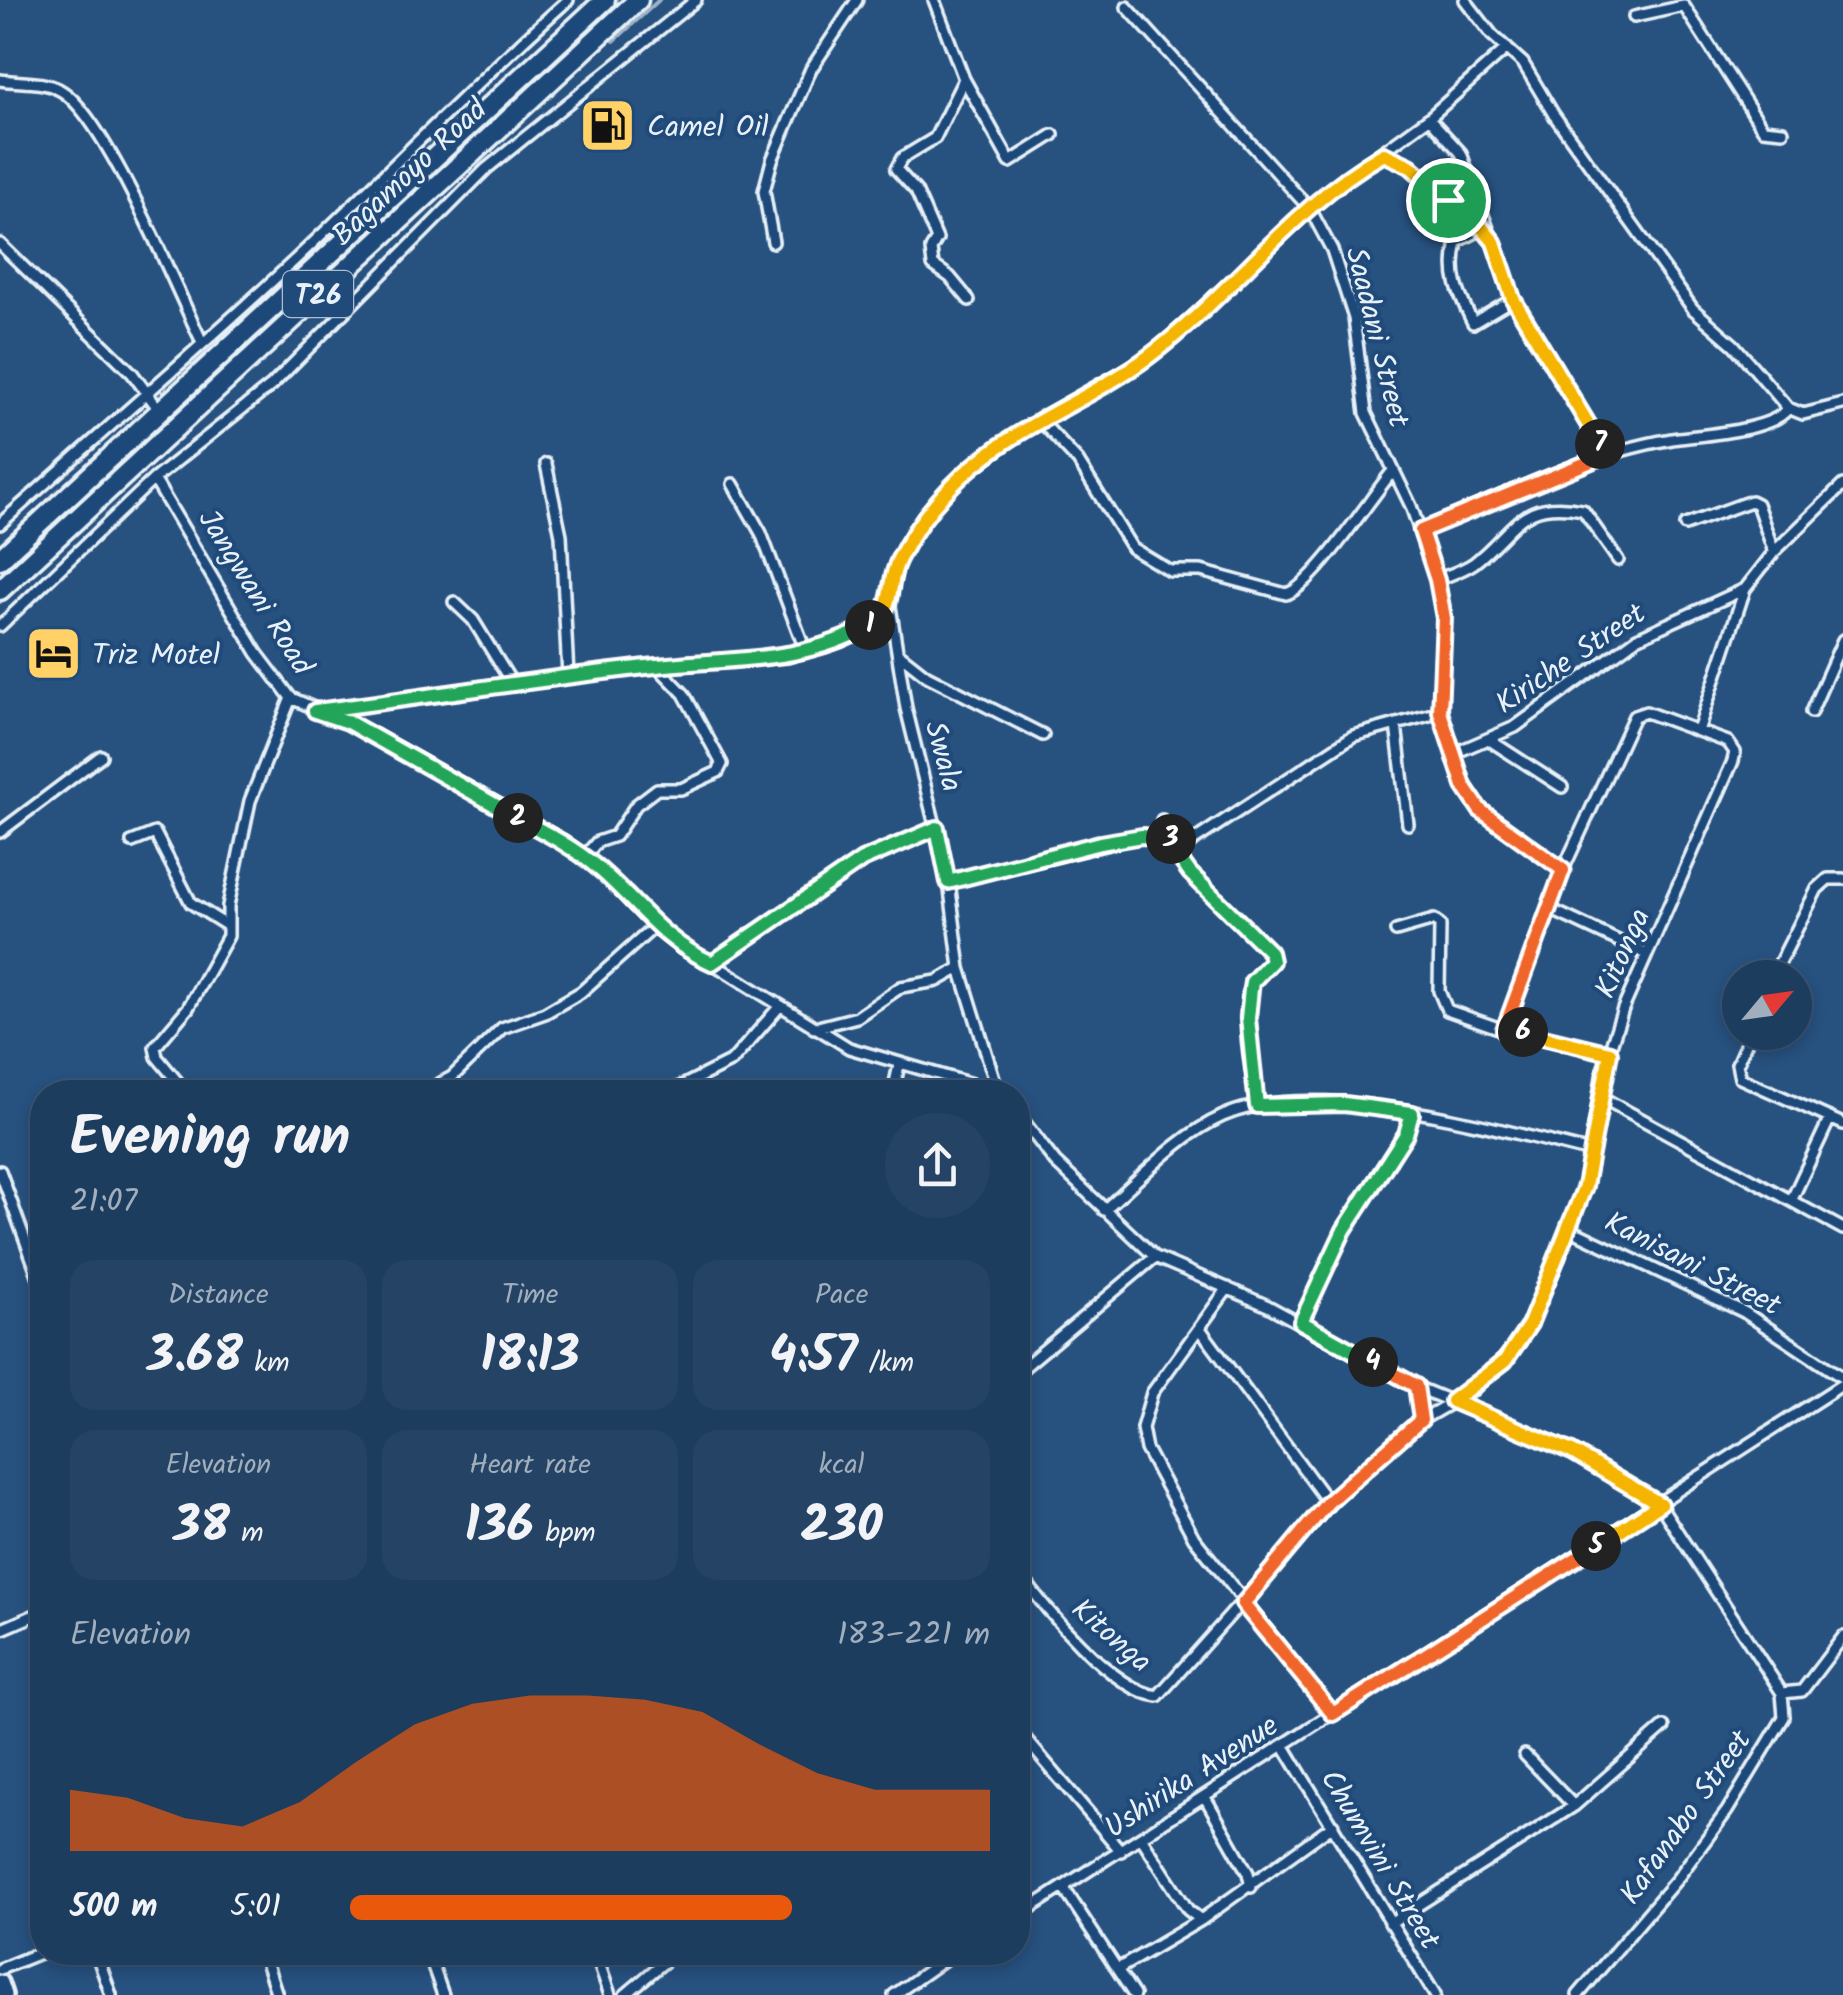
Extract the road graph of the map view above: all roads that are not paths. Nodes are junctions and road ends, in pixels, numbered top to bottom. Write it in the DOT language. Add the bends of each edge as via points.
graph roads {
  1 [pos="568,0"];
  2 [pos="605,0"];
  3 [pos="638,0"];
  4 [pos="696,0"];
  5 [pos="856,0"];
  6 [pos="934,0"];
  7 [pos="1465,0"];
  8 [pos="1126,6"];
  9 [pos="1634,17"];
  10 [pos="1507,48"];
  11 [pos="964,79"];
  12 [pos="0,80"];
  13 [pos="1429,118"];
  14 [pos="1784,132"];
  15 [pos="1053,135"];
  16 [pos="1384,154"];
  17 [pos="1310,210"];
  18 [pos="1484,228"];
  19 [pos="773,242"];
  20 [pos="1494,242"];
  21 [pos="0,244"];
  22 [pos="1513,299"];
  23 [pos="969,300"];
  24 [pos="202,342"];
  25 [pos="146,390"];
  26 [pos="1843,404"];
  27 [pos="1788,408"];
  28 [pos="162,414"];
  29 [pos="1039,419"];
  30 [pos="1606,455"];
  31 [pos="546,464"];
  32 [pos="1392,472"];
  33 [pos="154,479"];
  34 [pos="733,484"];
  35 [pos="1843,485"];
  36 [pos="0,524"];
  37 [pos="1684,525"];
  38 [pos="1421,531"];
  39 [pos="1774,552"];
  40 [pos="0,560"];
  41 [pos="1618,560"];
  42 [pos="1437,580"];
  43 [pos="1745,589"];
  44 [pos="0,590"];
  45 [pos="454,602"];
  46 [pos="890,606"];
  47 [pos="0,626"];
  48 [pos="1843,640"];
  49 [pos="806,652"];
  50 [pos="899,654"];
  51 [pos="657,666"];
  52 [pos="568,676"];
  53 [pos="513,685"];
  54 [pos="292,698"];
  55 [pos="315,711"];
  56 [pos="1440,712"];
  57 [pos="1811,712"];
  58 [pos="1396,726"];
  59 [pos="1698,731"];
  60 [pos="1043,734"];
  61 [pos="1491,741"];
  62 [pos="1457,752"];
  63 [pos="101,756"];
  64 [pos="1562,787"];
  65 [pos="1162,820"];
  66 [pos="1408,824"];
  67 [pos="937,828"];
  68 [pos="0,832"];
  69 [pos="1169,837"];
  70 [pos="132,842"];
  71 [pos="1181,846"];
  72 [pos="584,857"];
  73 [pos="1563,870"];
  74 [pos="1843,879"];
  75 [pos="948,882"];
  76 [pos="1550,909"];
  77 [pos="226,924"];
  78 [pos="654,927"];
  79 [pos="1396,932"];
  80 [pos="1646,954"];
  81 [pos="1781,960"];
  82 [pos="712,963"];
  83 [pos="960,968"];
  84 [pos="780,1006"];
  85 [pos="814,1028"];
  86 [pos="1504,1030"];
  87 [pos="1743,1050"];
  88 [pos="1610,1053"];
  89 [pos="899,1064"];
  90 [pos="176,1080"];
  91 [pos="446,1080"];
  92 [pos="694,1080"];
  93 [pos="896,1080"];
  94 [pos="956,1080"];
  95 [pos="995,1080"];
  96 [pos="1600,1096"];
  97 [pos="1257,1106"];
  98 [pos="1412,1113"];
  99 [pos="1830,1118"];
  100 [pos="1843,1124"];
  101 [pos="1030,1130"];
  102 [pos="1591,1152"];
  103 [pos="0,1171"];
  104 [pos="1792,1198"];
  105 [pos="5,1202"];
  106 [pos="1104,1210"];
  107 [pos="1568,1229"];
  108 [pos="1843,1229"];
  109 [pos="30,1245"];
  110 [pos="1155,1257"];
  111 [pos="1228,1288"];
  112 [pos="1301,1322"];
  113 [pos="1201,1330"];
  114 [pos="1030,1362"];
  115 [pos="1843,1381"];
  116 [pos="1416,1386"];
  117 [pos="1452,1401"];
  118 [pos="1421,1420"];
  119 [pos="1328,1502"];
  120 [pos="1660,1504"];
  121 [pos="1030,1586"];
  122 [pos="1243,1604"];
  123 [pos="30,1617"];
  124 [pos="0,1630"];
  125 [pos="1843,1637"];
  126 [pos="1782,1693"];
  127 [pos="1333,1714"];
  128 [pos="1664,1727"];
  129 [pos="1030,1744"];
  130 [pos="1285,1748"];
  131 [pos="1525,1755"];
  132 [pos="1206,1799"];
  133 [pos="1574,1806"];
  134 [pos="1332,1825"];
  135 [pos="1142,1839"];
  136 [pos="1121,1851"];
  137 [pos="1250,1887"];
  138 [pos="1064,1888"];
  139 [pos="1030,1909"];
  140 [pos="1201,1920"];
  141 [pos="1390,1923"];
  142 [pos="30,1957"];
  143 [pos="101,1965"];
  144 [pos="267,1965"];
  145 [pos="433,1965"];
  146 [pos="600,1965"];
  147 [pos="661,1965"];
  148 [pos="937,1965"];
  149 [pos="0,1969"];
  150 [pos="1118,1969"];
  151 [pos="0,1983"];
  152 [pos="4,1995"];
  153 [pos="111,1995"];
  154 [pos="277,1995"];
  155 [pos="443,1995"];
  156 [pos="610,1995"];
  157 [pos="625,1995"];
  158 [pos="894,1995"];
  159 [pos="1134,1995"];
  160 [pos="1436,1995"];
  161 [pos="1579,1995"];
  1 -- 24 [label="street"];
  2 -- 28 [label="highway, Bagamoyo Road / T26"];
  3 -- 44 [label="highway, Bagamoyo Road / T26"];
  4 -- 33 [label="street" via="486,169 272,385"];
  5 -- 19 [label="street" via="811,69 772,160 764,191"];
  6 -- 11 [label="street"];
  7 -- 10 [label="street"];
  8 -- 17 [label="street, Saadani Street"];
  9 -- 14 [label="street" via="1684,6 1763,129"];
  10 -- 13 [label="street"];
  10 -- 27 [label="street" via="1693,309"];
  11 -- 15 [label="street" via="1010,162"];
  11 -- 23 [label="street" via="935,138 896,169 916,191 937,239 933,266"];
  12 -- 24 [label="street" via="60,90 92,124"];
  13 -- 16 [label="street"];
  13 -- 20 [label="street" via="1461,153"];
  16 -- 17 [label="street"];
  16 -- 18 [label="street" via="1410,166"];
  17 -- 29 [label="street" via="1148,357"];
  17 -- 32 [label="street, Saadani Street" via="1324,231 1354,318 1366,413"];
  18 -- 20 [label="street"];
  18 -- 22 [label="street" via="1457,242 1457,292 1473,323"];
  20 -- 22 [label="street"];
  21 -- 25 [label="street"];
  22 -- 30 [label="street"];
  24 -- 25 [label="street"];
  25 -- 28 [label="street"];
  25 -- 36 [label="street"];
  26 -- 27 [label="street" via="1802,414"];
  27 -- 30 [label="street" via="1778,419 1740,430"];
  28 -- 40 [label="highway, Bagamoyo Road / T26"];
  29 -- 32 [label="street" via="1078,461 1132,548 1170,572 1201,571 1286,594 1345,536"];
  29 -- 46 [label="street" via="963,475 924,516 898,560"];
  30 -- 38 [label="street"];
  31 -- 52 [label="street" via="561,535"];
  32 -- 38 [label="street, Saadani Street"];
  33 -- 47 [label="street"];
  33 -- 54 [label="street, Jangwani Road" via="256,653"];
  34 -- 49 [label="street" via="761,533"];
  35 -- 39 [label="street, Kiriche Street"];
  37 -- 39 [label="street" via="1752,500"];
  38 -- 42 [label="street, Saadani Street"];
  39 -- 43 [label="street, Kiriche Street"];
  41 -- 42 [label="street" via="1583,510 1548,508 1514,520 1471,565"];
  42 -- 56 [label="street, Saadani Street" via="1444,618"];
  43 -- 59 [label="street"];
  43 -- 61 [label="street, Kiriche Street" via="1636,638"];
  45 -- 53 [label="street" via="473,620"];
  46 -- 49 [label="street" via="859,632"];
  46 -- 50 [label="street, Swala"];
  48 -- 57 [label="street"];
  49 -- 51 [label="street"];
  50 -- 60 [label="street" via="928,676"];
  50 -- 67 [label="street, Swala"];
  51 -- 52 [label="street"];
  51 -- 72 [label="street" via="684,694 722,764 681,789 657,789 615,836"];
  52 -- 53 [label="street"];
  53 -- 55 [label="street"];
  54 -- 55 [label="street, Jangwani Road"];
  54 -- 77 [label="street" via="250,800"];
  55 -- 72 [label="street, Jangwani Road" via="358,727"];
  56 -- 58 [label="street"];
  56 -- 62 [label="street, Saadani Street"];
  58 -- 66 [label="street"];
  58 -- 71 [label="street" via="1353,736"];
  59 -- 73 [label="street, Kitonga" via="1646,712 1634,716"];
  59 -- 80 [label="street, Kitonga" via="1736,752"];
  61 -- 62 [label="street, Kiriche Street"];
  61 -- 64 [label="street"];
  62 -- 73 [label="street, Saadani Street" via="1464,786 1480,810"];
  63 -- 68 [label="street"];
  65 -- 69 [label="street"];
  67 -- 75 [label="street, Swala"];
  67 -- 82 [label="street" via="862,860"];
  69 -- 71 [label="street"];
  69 -- 75 [label="street" via="1100,843"];
  70 -- 77 [label="street" via="155,833 191,902"];
  71 -- 97 [label="street" via="1183,865 1270,952 1272,961 1252,982 1248,1018"];
  72 -- 78 [label="street, Jangwani Road"];
  73 -- 76 [label="street, Kitonga"];
  74 -- 81 [label="street" via="1828,879 1817,889"];
  75 -- 83 [label="street, Swala"];
  76 -- 80 [label="street"];
  76 -- 86 [label="street, Kitonga"];
  77 -- 90 [label="street" via="228,936 188,1008 154,1047"];
  78 -- 82 [label="street, Jangwani Road"];
  78 -- 91 [label="street" via="581,992 502,1028"];
  79 -- 86 [label="street" via="1434,920 1440,925 1442,1005"];
  80 -- 88 [label="street, Kitonga"];
  82 -- 84 [label="street, Jangwani Road"];
  83 -- 85 [label="street" via="901,986 857,1017"];
  83 -- 95 [label="street, Swala"];
  84 -- 85 [label="street, Jangwani Road"];
  84 -- 92 [label="street" via="732,1061"];
  85 -- 89 [label="street, Jangwani Road"];
  86 -- 88 [label="street"];
  87 -- 99 [label="street" via="1740,1078"];
  88 -- 96 [label="street, Kitonga"];
  89 -- 93 [label="street"];
  89 -- 94 [label="street, Jangwani Road"];
  96 -- 102 [label="street, Kitonga"];
  96 -- 104 [label="street"];
  97 -- 98 [label="street" via="1344,1104"];
  97 -- 106 [label="street" via="1188,1136"];
  98 -- 102 [label="street"];
  98 -- 112 [label="street" via="1406,1134 1344,1230"];
  99 -- 100 [label="street"];
  99 -- 104 [label="street"];
  101 -- 106 [label="street"];
  102 -- 107 [label="street, Kitonga"];
  103 -- 105 [label="street"];
  104 -- 108 [label="street"];
  105 -- 109 [label="street"];
  106 -- 110 [label="street"];
  107 -- 115 [label="street, Kanisani Street" via="1744,1312"];
  107 -- 117 [label="street, Kitonga" via="1520,1342 1488,1377"];
  110 -- 111 [label="street"];
  110 -- 114 [label="street"];
  111 -- 112 [label="street"];
  111 -- 113 [label="street"];
  112 -- 116 [label="street"];
  113 -- 119 [label="street"];
  113 -- 122 [label="street" via="1152,1392 1142,1428 1152,1465"];
  115 -- 120 [label="street, Ushirika Avenue"];
  116 -- 117 [label="street"];
  116 -- 118 [label="street"];
  117 -- 118 [label="street, Kitonga"];
  117 -- 120 [label="street" via="1572,1452"];
  118 -- 119 [label="street, Kitonga"];
  119 -- 122 [label="street, Kitonga"];
  120 -- 126 [label="street"];
  120 -- 127 [label="street, Ushirika Avenue"];
  121 -- 122 [label="street, Kitonga" via="1072,1638 1142,1694 1158,1696"];
  122 -- 127 [label="street"];
  123 -- 124 [label="street"];
  125 -- 126 [label="street" via="1802,1691"];
  126 -- 161 [label="street, Kafanabo Street" via="1784,1718 1727,1810"];
  127 -- 130 [label="street, Ushirika Avenue"];
  128 -- 133 [label="street"];
  129 -- 136 [label="street"];
  130 -- 132 [label="street, Ushirika Avenue"];
  130 -- 134 [label="street, Chumvini Street"];
  131 -- 133 [label="street"];
  132 -- 135 [label="street, Ushirika Avenue"];
  132 -- 137 [label="street"];
  133 -- 141 [label="street"];
  134 -- 137 [label="street"];
  134 -- 141 [label="street, Chumvini Street"];
  135 -- 136 [label="street, Ushirika Avenue"];
  135 -- 140 [label="street"];
  136 -- 138 [label="street, Ushirika Avenue"];
  137 -- 140 [label="street"];
  138 -- 139 [label="street, Ushirika Avenue"];
  138 -- 150 [label="street"];
  140 -- 150 [label="street"];
  141 -- 160 [label="street, Chumvini Street"];
  142 -- 149 [label="street"];
  143 -- 153 [label="street"];
  144 -- 154 [label="street"];
  145 -- 155 [label="street"];
  146 -- 156 [label="street"];
  147 -- 157 [label="street"];
  148 -- 158 [label="street"];
  150 -- 159 [label="street"];
  151 -- 152 [label="main road"];
}
